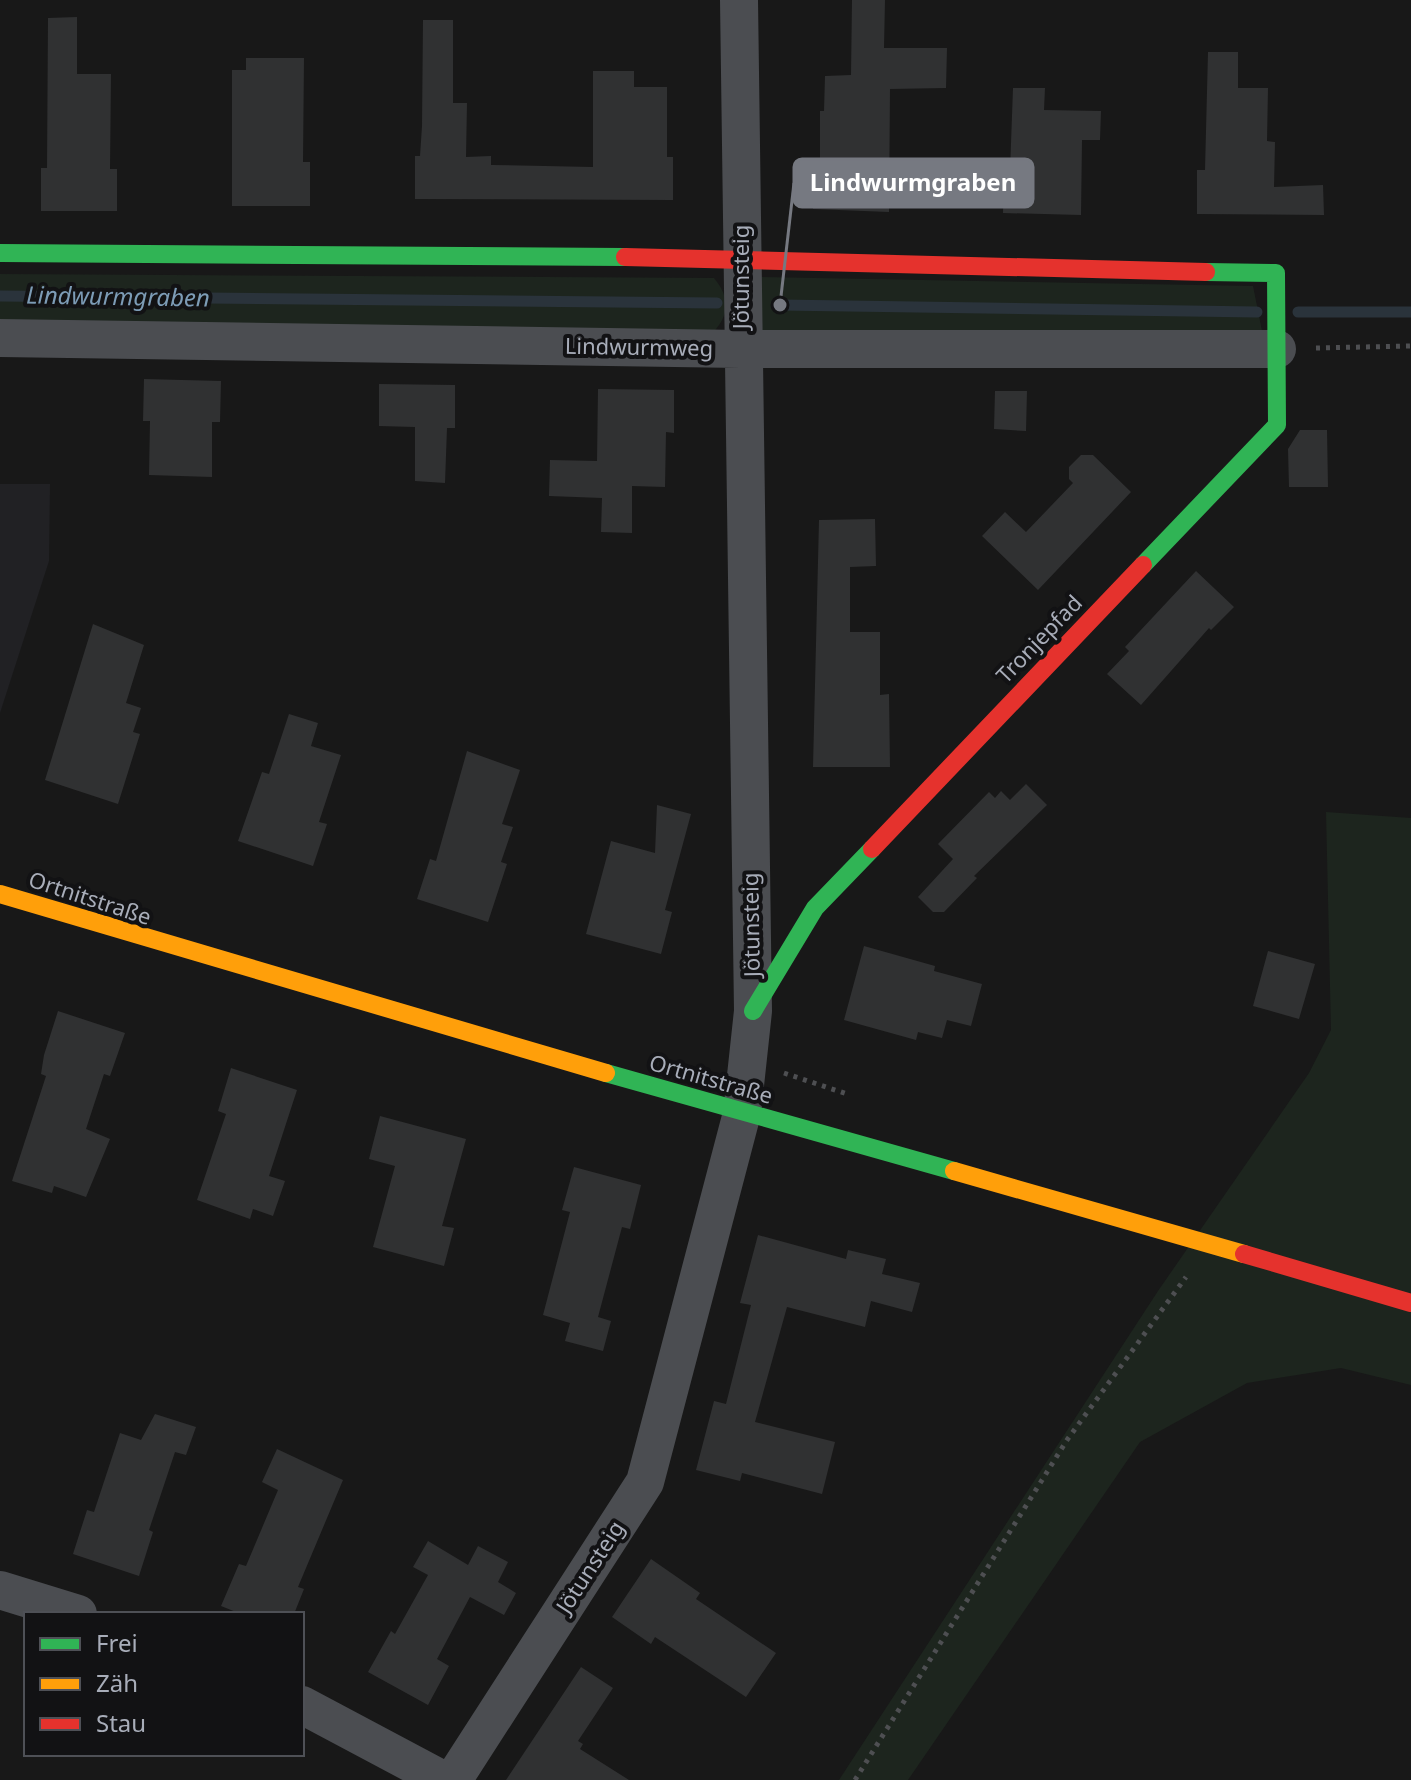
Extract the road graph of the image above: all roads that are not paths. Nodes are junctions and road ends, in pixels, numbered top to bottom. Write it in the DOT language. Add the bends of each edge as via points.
graph roads {
  1 [pos="739,0"];
  2 [pos="0,253"];
  3 [pos="741,263"];
  4 [pos="0,338"];
  5 [pos="741,349"];
  6 [pos="1277,349"];
  7 [pos="0,894"];
  8 [pos="753,1011"];
  9 [pos="742,1113"];
  10 [pos="1411,1303"];
  11 [pos="0,1590"];
  12 [pos="72,1612"];
  13 [pos="304,1706"];
  14 [pos="443,1780"];
  15 [pos="453,1780"];
  1 -- 3 [label="street, Jötunsteig"];
  2 -- 3 [label="street" via="669,258"];
  3 -- 5 [label="street, Jötunsteig"];
  3 -- 6 [label="street, Tronjepfad" via="1276,273"];
  4 -- 5 [label="street, Lindwurmweg"];
  5 -- 6 [label="street, Lindwurmweg"];
  5 -- 8 [label="street, Jötunsteig"];
  6 -- 8 [label="street, Tronjepfad" via="1277,425 815,908"];
  7 -- 9 [label="street, Ortnitstraße" via="284,983"];
  8 -- 9 [label="street, Jötunsteig"];
  9 -- 10 [label="street, Ortnitstraße"];
  9 -- 15 [label="street, Jötunsteig" via="645,1482"];
  11 -- 12 [label="street"];
  13 -- 14 [label="street"];
}
